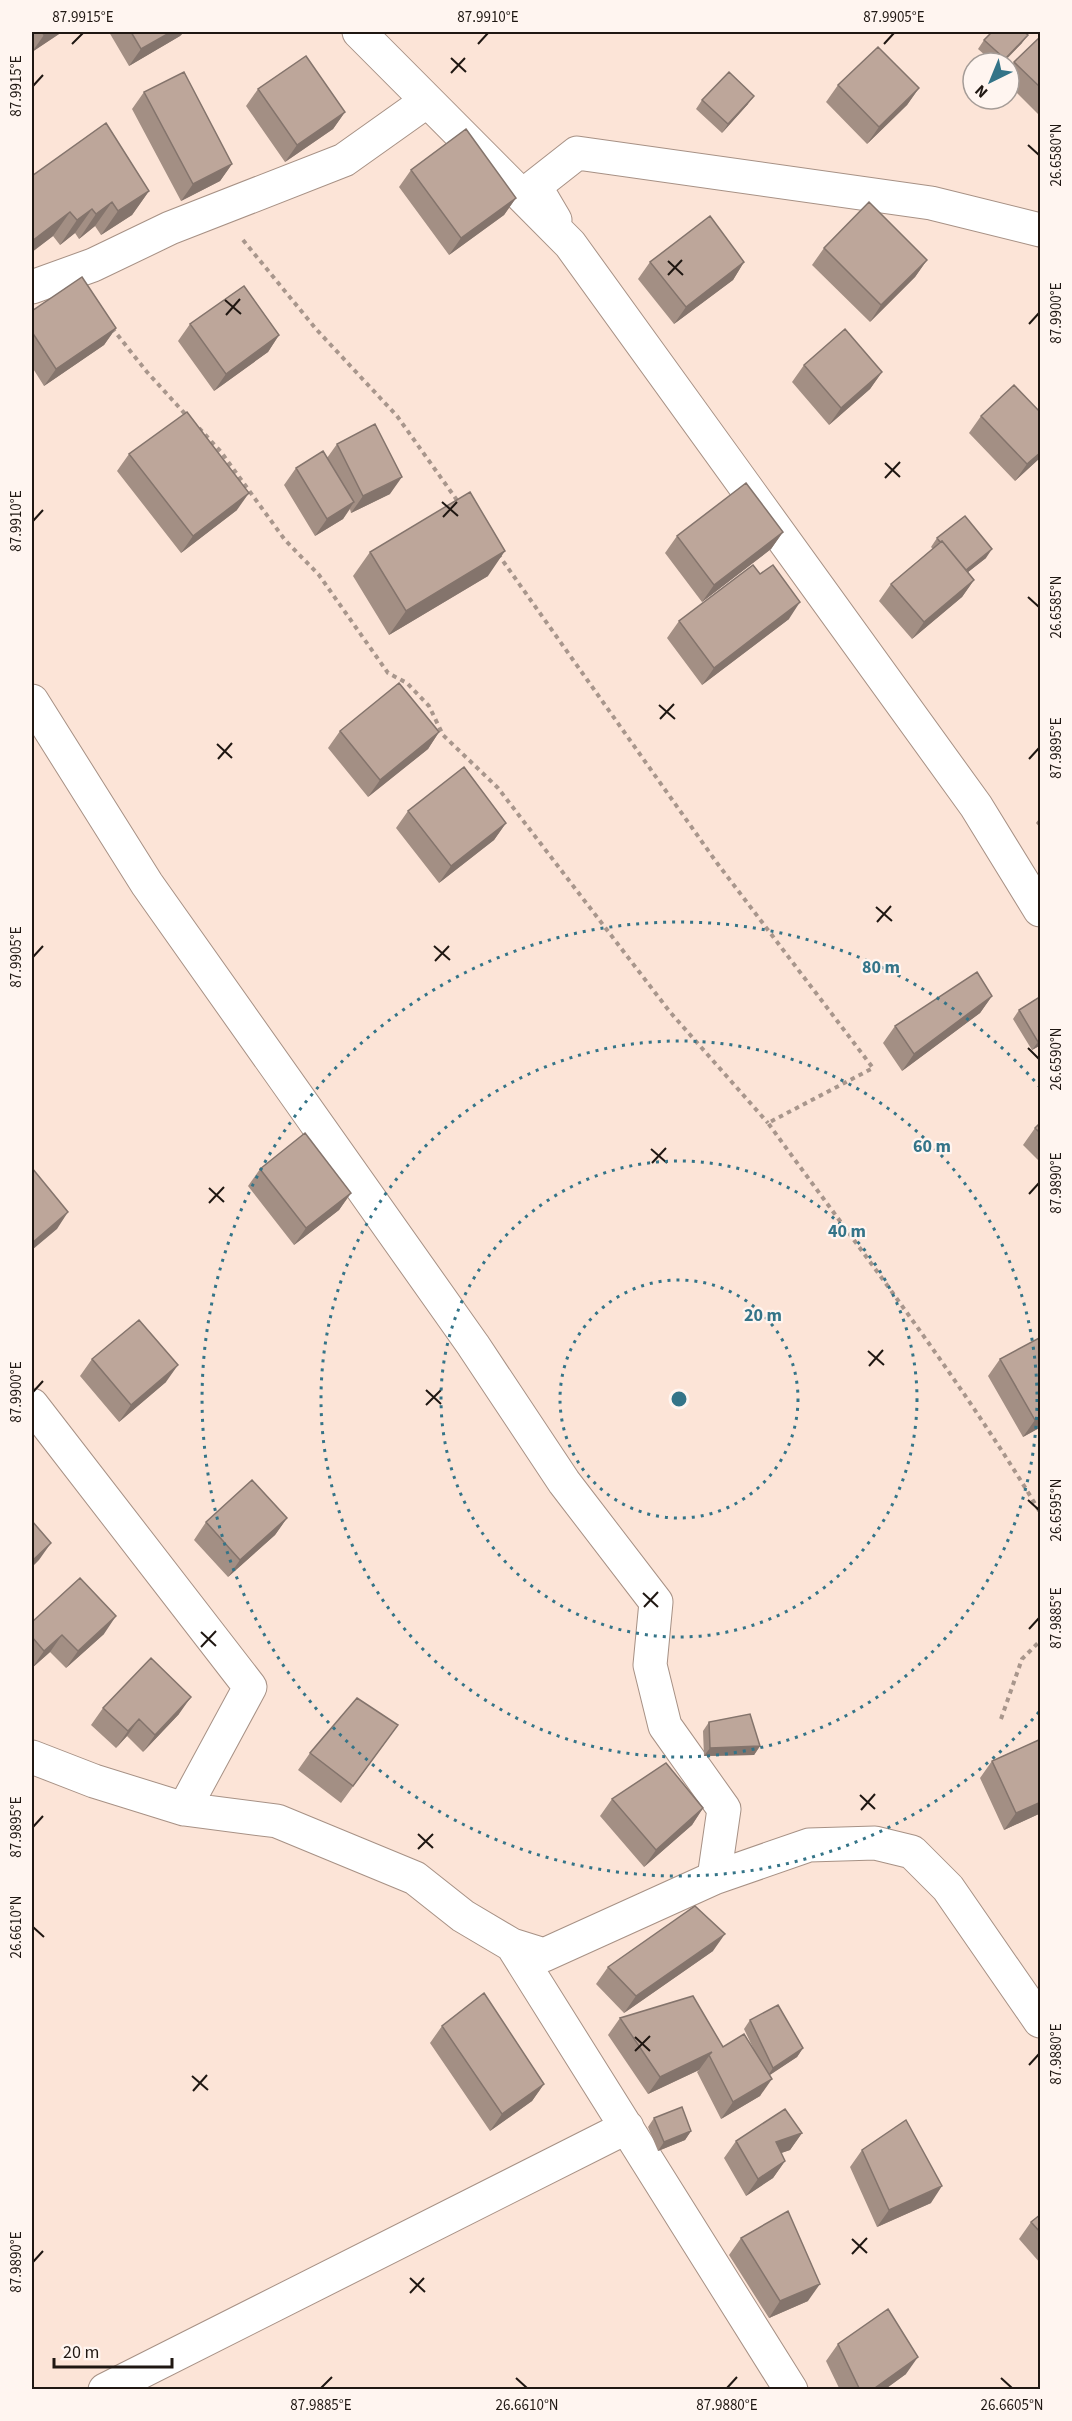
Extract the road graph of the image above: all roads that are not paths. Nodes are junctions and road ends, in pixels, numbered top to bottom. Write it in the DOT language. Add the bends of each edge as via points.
graph roads {
  1 [pos="359,32"];
  2 [pos="427,101"];
  3 [pos="1041,230"];
  4 [pos="570,244"];
  5 [pos="32,287"];
  6 [pos="32,701"];
  7 [pos="1041,910"];
  8 [pos="32,1405"];
  9 [pos="32,1757"];
  10 [pos="184,1809"];
  11 [pos="714,1878"];
  12 [pos="512,1945"];
  13 [pos="1041,2021"];
  14 [pos="627,2127"];
  15 [pos="105,2390"];
  16 [pos="791,2390"];
  1 -- 2 [label="street"];
  2 -- 4 [label="street"];
  2 -- 5 [label="street" via="344,160"];
  3 -- 4 [label="street" via="931,203 577,153 535,186"];
  4 -- 7 [label="street" via="976,806"];
  6 -- 11 [label="street" via="147,884 473,1346 564,1482 656,1602 650,1665 665,1726 724,1809"];
  8 -- 10 [label="street" via="250,1687"];
  9 -- 10 [label="street"];
  10 -- 12 [label="street" via="277,1821 416,1878 463,1916"];
  11 -- 12 [label="street" via="544,1955"];
  11 -- 13 [label="street" via="809,1845 875,1843 912,1852 948,1888"];
  12 -- 14 [label="street"];
  14 -- 15 [label="street"];
  14 -- 16 [label="street"];
}
